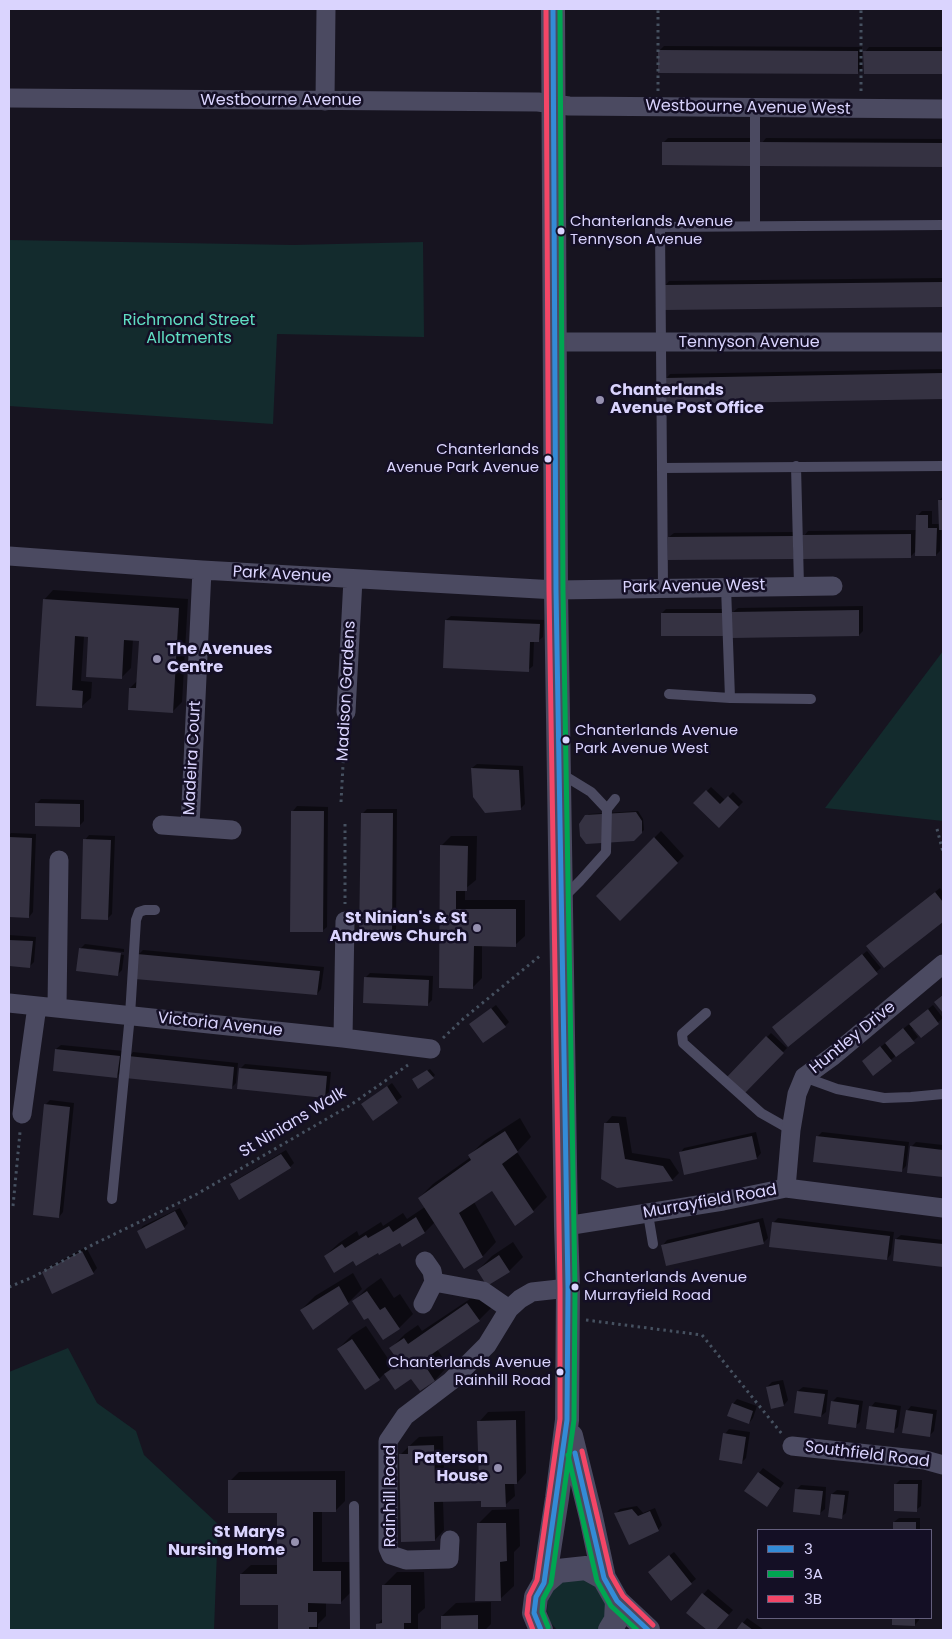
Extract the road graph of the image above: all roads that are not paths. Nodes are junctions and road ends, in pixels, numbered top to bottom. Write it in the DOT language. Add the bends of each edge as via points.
graph roads {
  1 [pos="326,9"];
  2 [pos="552,9"];
  3 [pos="9,98"];
  4 [pos="325,101"];
  5 [pos="554,104"];
  6 [pos="755,108"];
  7 [pos="943,110"];
  8 [pos="943,225"];
  9 [pos="755,226"];
  10 [pos="555,342"];
  11 [pos="943,342"];
  12 [pos="661,343"];
  13 [pos="796,466"];
  14 [pos="943,466"];
  15 [pos="662,468"];
  16 [pos="9,556"];
  17 [pos="202,570"];
  18 [pos="353,579"];
  19 [pos="799,586"];
  20 [pos="832,586"];
  21 [pos="726,587"];
  22 [pos="663,588"];
  23 [pos="556,590"];
  24 [pos="668,694"];
  25 [pos="730,698"];
  26 [pos="811,699"];
  27 [pos="346,712"];
  28 [pos="559,772"];
  29 [pos="615,799"];
  30 [pos="606,809"];
  31 [pos="162,824"];
  32 [pos="190,826"];
  33 [pos="232,830"];
  34 [pos="59,860"];
  35 [pos="561,900"];
  36 [pos="155,910"];
  37 [pos="345,922"];
  38 [pos="943,964"];
  39 [pos="9,1003"];
  40 [pos="37,1006"];
  41 [pos="57,1007"];
  42 [pos="706,1013"];
  43 [pos="130,1015"];
  44 [pos="343,1038"];
  45 [pos="431,1049"];
  46 [pos="804,1077"];
  47 [pos="943,1094"];
  48 [pos="22,1114"];
  49 [pos="791,1130"];
  50 [pos="786,1188"];
  51 [pos="112,1199"];
  52 [pos="943,1208"];
  53 [pos="648,1214"];
  54 [pos="566,1226"];
  55 [pos="653,1244"];
  56 [pos="426,1262"];
  57 [pos="434,1282"];
  58 [pos="568,1288"];
  59 [pos="422,1304"];
  60 [pos="509,1309"];
  61 [pos="567,1420"];
  62 [pos="792,1446"];
  63 [pos="943,1465"];
  64 [pos="354,1506"];
  65 [pos="450,1540"];
  66 [pos="604,1578"];
  67 [pos="544,1583"];
  68 [pos="617,1602"];
  69 [pos="532,1624"];
  70 [pos="355,1630"];
  71 [pos="610,1630"];
  72 [pos="648,1630"];
  1 -- 4 [label="street"];
  2 -- 5 [label="street"];
  3 -- 4 [label="street, Westbourne Avenue"];
  4 -- 5 [label="street, Westbourne Avenue"];
  5 -- 6 [label="street, Westbourne Avenue West"];
  5 -- 10 [label="street"];
  6 -- 7 [label="street, Westbourne Avenue West"];
  6 -- 9 [label="lane"];
  8 -- 9 [label="lane"];
  9 -- 12 [label="lane" via="660,227"];
  10 -- 12 [label="street, Tennyson Avenue"];
  10 -- 23 [label="street"];
  11 -- 12 [label="street, Tennyson Avenue"];
  12 -- 15 [label="lane"];
  13 -- 14 [label="lane"];
  13 -- 15 [label="lane"];
  13 -- 19 [label="lane"];
  15 -- 22 [label="lane"];
  16 -- 17 [label="street, Park Avenue"];
  17 -- 18 [label="street, Park Avenue"];
  17 -- 32 [label="street, Madeira Court"];
  18 -- 23 [label="street, Park Avenue"];
  18 -- 27 [label="street, Madison Gardens"];
  19 -- 20 [label="street, Park Avenue West"];
  19 -- 21 [label="street, Park Avenue West"];
  21 -- 22 [label="street, Park Avenue West"];
  21 -- 25 [label="lane"];
  22 -- 23 [label="street, Park Avenue West"];
  23 -- 28 [label="street"];
  24 -- 25 [label="lane"];
  25 -- 26 [label="lane"];
  28 -- 30 [label="lane" via="591,792"];
  28 -- 35 [label="street"];
  29 -- 30 [label="lane"];
  30 -- 35 [label="lane" via="606,852"];
  31 -- 32 [label="street, Madeira Court"];
  32 -- 33 [label="street, Madeira Court"];
  34 -- 41 [label="street"];
  35 -- 54 [label="street"];
  36 -- 43 [label="lane" via="139,912 136,920"];
  37 -- 44 [label="street"];
  38 -- 46 [label="street, Huntley Drive"];
  39 -- 40 [label="street, Victoria Avenue"];
  40 -- 41 [label="street, Victoria Avenue"];
  40 -- 48 [label="street"];
  41 -- 43 [label="street, Victoria Avenue"];
  42 -- 49 [label="lane" via="682,1034 683,1043 761,1113"];
  43 -- 44 [label="street, Victoria Avenue"];
  43 -- 51 [label="lane"];
  44 -- 45 [label="street, Victoria Avenue"];
  46 -- 47 [label="lane" via="838,1089 884,1098"];
  46 -- 49 [label="street, Huntley Drive" via="797,1094"];
  49 -- 50 [label="street, Huntley Drive"];
  50 -- 52 [label="street, Murrayfield Road"];
  50 -- 53 [label="street, Murrayfield Road"];
  53 -- 54 [label="street, Murrayfield Road"];
  53 -- 55 [label="lane"];
  54 -- 58 [label="street"];
  56 -- 57 [label="street"];
  57 -- 59 [label="street"];
  57 -- 60 [label="street" via="483,1291"];
  58 -- 60 [label="street, Rainhill Road" via="532,1292"];
  58 -- 61 [label="street"];
  60 -- 65 [label="street, Rainhill Road" via="487,1345 451,1381 406,1416 388,1442 388,1548 391,1555 406,1560 449,1559"];
  61 -- 66 [label="street"];
  61 -- 67 [label="street"];
  62 -- 63 [label="street, Southfield Road" via="925,1460"];
  64 -- 70 [label="lane"];
  66 -- 67 [label="street" via="586,1568 558,1571"];
  66 -- 68 [label="street"];
  67 -- 69 [label="street" via="536,1597"];
  68 -- 71 [label="street" via="616,1620"];
  68 -- 72 [label="street"];
}
